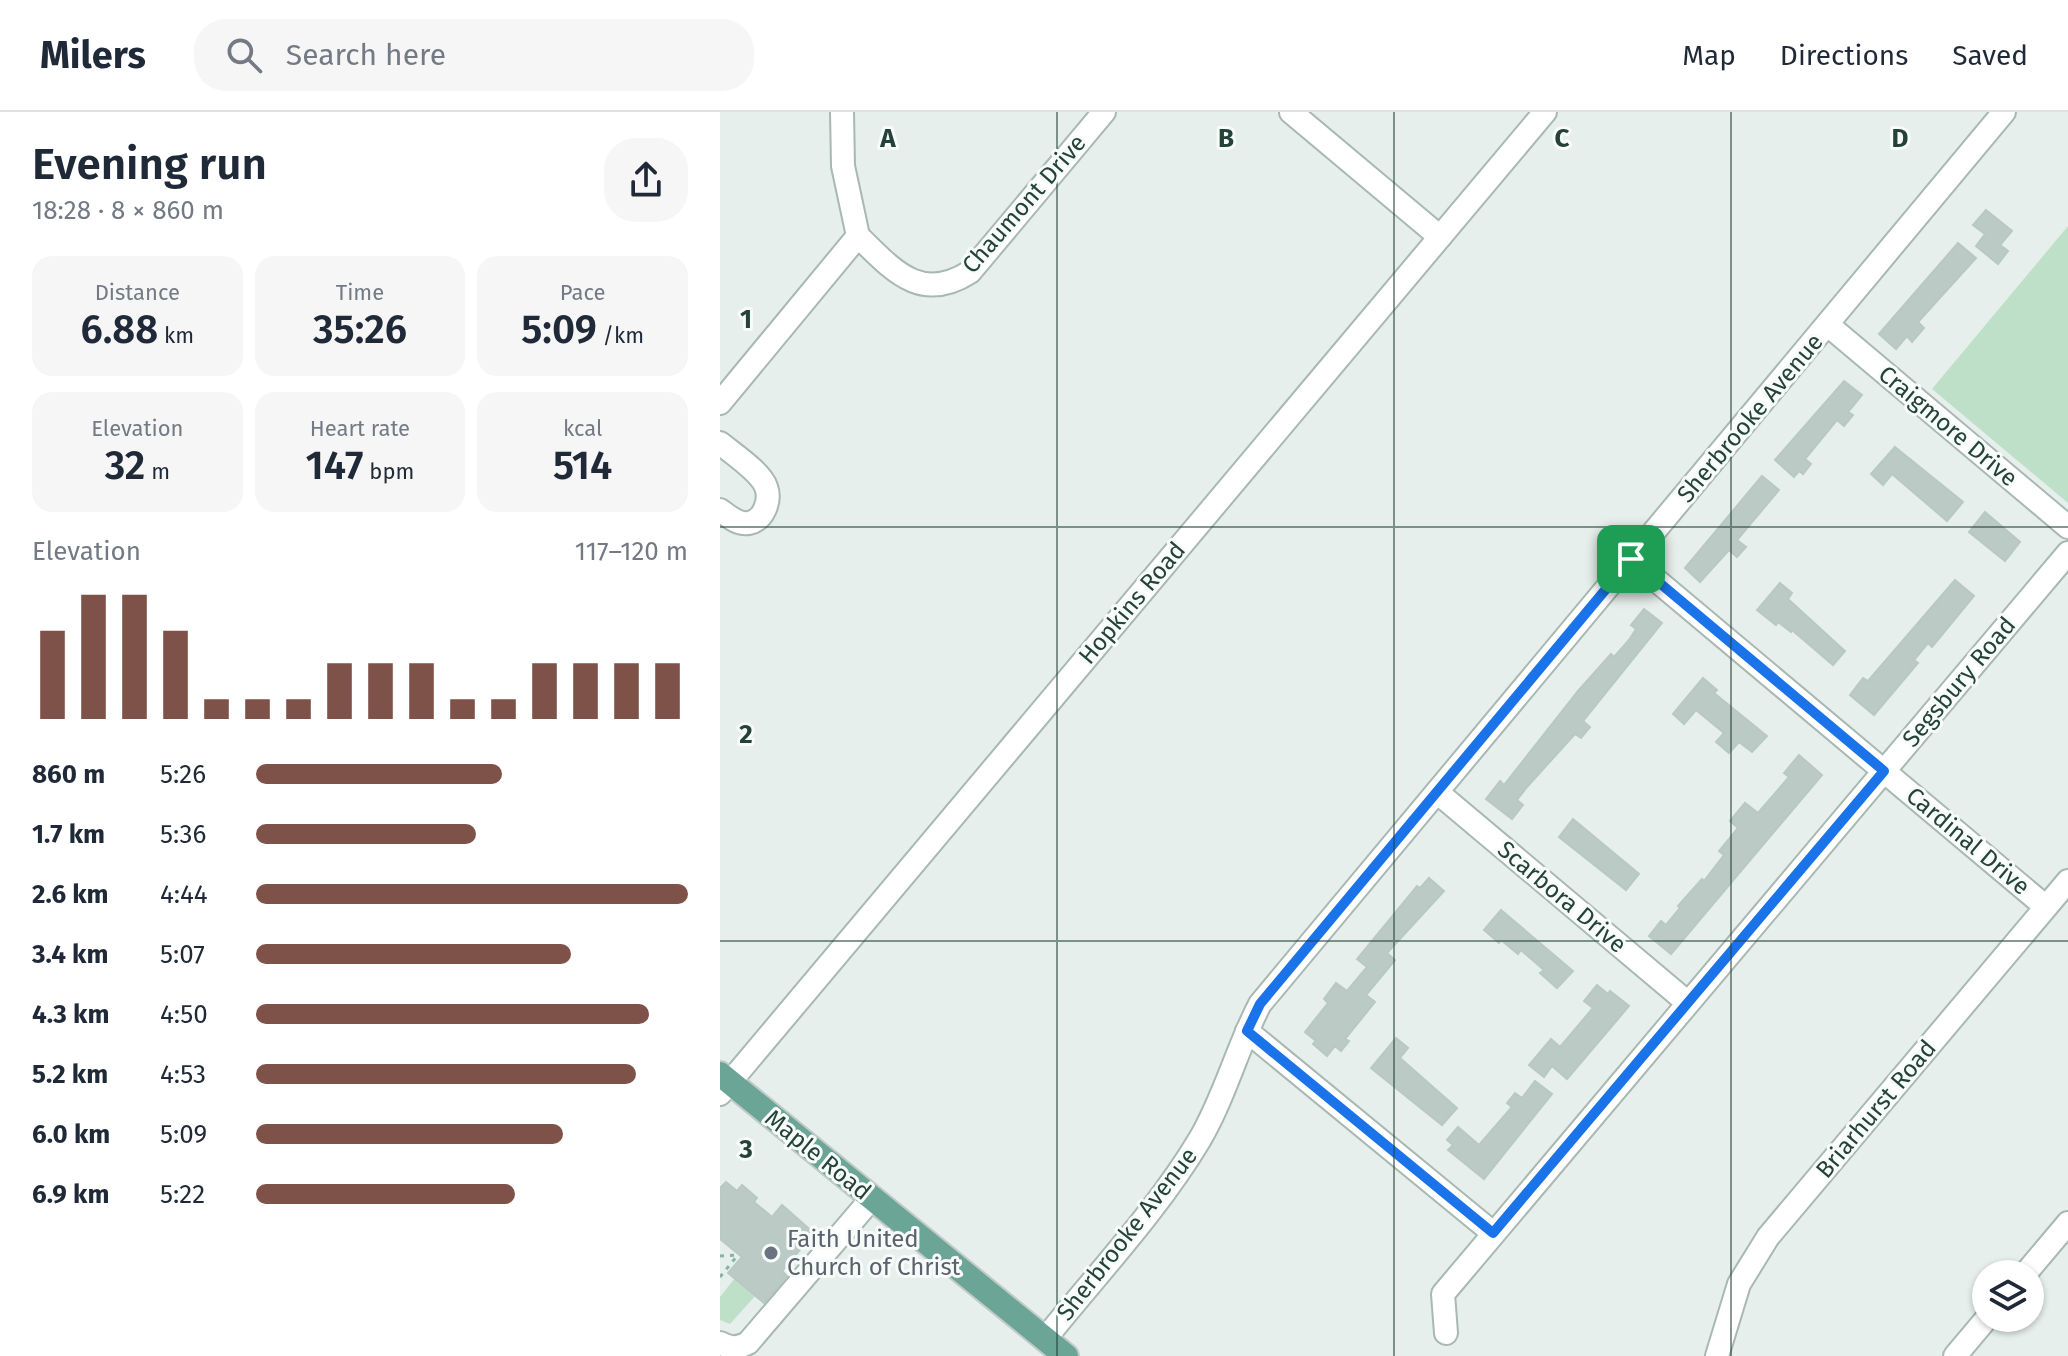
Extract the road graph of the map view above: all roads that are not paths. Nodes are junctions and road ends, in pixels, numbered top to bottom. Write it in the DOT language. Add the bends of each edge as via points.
graph roads {
  1 [pos="842,112"];
  2 [pos="1104,112"];
  3 [pos="1291,112"];
  4 [pos="1545,112"];
  5 [pos="2004,112"];
  6 [pos="858,236"];
  7 [pos="1440,237"];
  8 [pos="1828,325"];
  9 [pos="720,403"];
  10 [pos="720,443"];
  11 [pos="720,510"];
  12 [pos="2068,527"];
  13 [pos="2068,553"];
  14 [pos="1631,559"];
  15 [pos="1884,771"];
  16 [pos="1437,792"];
  17 [pos="2068,881"];
  18 [pos="2046,907"];
  19 [pos="1688,1003"];
  20 [pos="1247,1031"];
  21 [pos="723,1083"];
  22 [pos="872,1198"];
  23 [pos="2068,1223"];
  24 [pos="1493,1233"];
  25 [pos="2037,1260"];
  26 [pos="1975,1332"];
  27 [pos="1446,1333"];
  28 [pos="737,1349"];
  29 [pos="1052,1349"];
  30 [pos="1717,1356"];
  31 [pos="1955,1356"];
  1 -- 6 [label="street" via="843,166"];
  2 -- 6 [label="street, Chaumont Drive" via="970,272 958,279 931,285 908,279"];
  3 -- 7 [label="street"];
  4 -- 7 [label="street, Hopkins Road"];
  5 -- 8 [label="street, Sherbrooke Avenue"];
  6 -- 9 [label="street"];
  7 -- 21 [label="street, Hopkins Road"];
  8 -- 12 [label="street, Craigmore Drive"];
  8 -- 14 [label="street, Sherbrooke Avenue"];
  10 -- 11 [label="street" via="768,490 767,505 750,523 737,522"];
  13 -- 15 [label="street, Segsbury Road"];
  14 -- 15 [label="street, Cardinal Drive"];
  14 -- 16 [label="street, Sherbrooke Avenue"];
  15 -- 18 [label="street, Cardinal Drive"];
  15 -- 19 [label="street, Segsbury Road"];
  16 -- 19 [label="street, Scarbora Drive"];
  16 -- 20 [label="street, Sherbrooke Avenue" via="1260,1004"];
  17 -- 18 [label="street, Briarhurst Road"];
  18 -- 30 [label="street, Briarhurst Road" via="1768,1237 1739,1284"];
  19 -- 24 [label="street, Segsbury Road"];
  20 -- 24 [label="street"];
  20 -- 29 [label="street, Sherbrooke Avenue" via="1199,1140"];
  21 -- 22 [label="main road, Maple Road"];
  22 -- 28 [label="street" via="748,1343"];
  22 -- 29 [label="main road, Maple Road"];
  23 -- 25 [label="street"];
  24 -- 27 [label="street, Segsbury Road" via="1443,1294"];
  26 -- 31 [label="street"];
}
